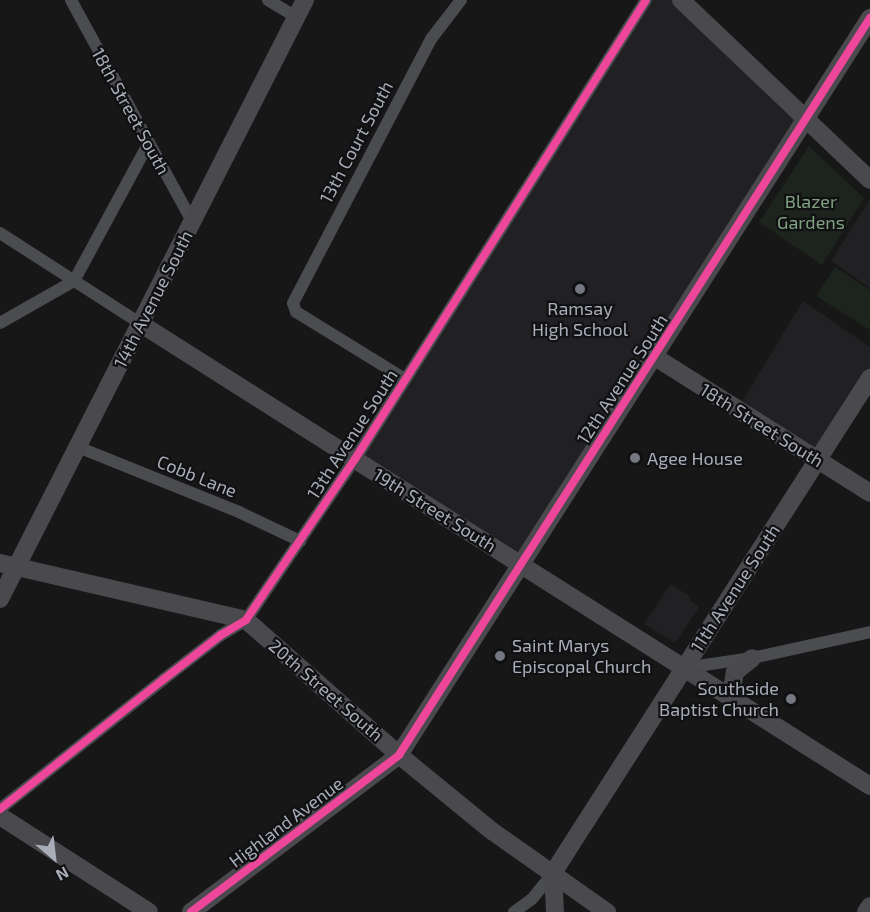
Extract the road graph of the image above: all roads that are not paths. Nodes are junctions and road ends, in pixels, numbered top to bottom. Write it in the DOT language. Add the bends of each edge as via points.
graph roads {
  1 [pos="71,0"];
  2 [pos="268,0"];
  3 [pos="305,0"];
  4 [pos="461,0"];
  5 [pos="646,0"];
  6 [pos="681,0"];
  7 [pos="296,17"];
  8 [pos="870,18"];
  9 [pos="806,118"];
  10 [pos="148,144"];
  11 [pos="870,180"];
  12 [pos="192,221"];
  13 [pos="0,233"];
  14 [pos="74,281"];
  15 [pos="0,323"];
  16 [pos="141,324"];
  17 [pos="655,357"];
  18 [pos="870,378"];
  19 [pos="405,379"];
  20 [pos="78,447"];
  21 [pos="354,459"];
  22 [pos="818,460"];
  23 [pos="870,493"];
  24 [pos="300,541"];
  25 [pos="8,565"];
  26 [pos="522,565"];
  27 [pos="0,599"];
  28 [pos="246,620"];
  29 [pos="870,632"];
  30 [pos="752,658"];
  31 [pos="684,668"];
  32 [pos="736,701"];
  33 [pos="399,755"];
  34 [pos="870,786"];
  35 [pos="0,809"];
  36 [pos="0,816"];
  37 [pos="552,873"];
  38 [pos="870,906"];
  39 [pos="149,912"];
  40 [pos="191,912"];
  41 [pos="514,912"];
  42 [pos="555,912"];
  43 [pos="607,912"];
  44 [pos="866,912"];
  1 -- 10 [label="street, 18th Street South"];
  2 -- 7 [label="street"];
  3 -- 7 [label="street, 14th Avenue South"];
  4 -- 19 [label="street, 13th Court South" via="431,39 293,307"];
  5 -- 19 [label="street, 13th Avenue South"];
  6 -- 9 [label="street"];
  7 -- 12 [label="street, 14th Avenue South"];
  8 -- 9 [label="street, 12th Avenue South"];
  9 -- 11 [label="street"];
  9 -- 17 [label="street, 12th Avenue South"];
  10 -- 12 [label="street, 18th Street South"];
  10 -- 14 [label="street"];
  12 -- 16 [label="street, 14th Avenue South"];
  13 -- 14 [label="street, 19th Street South"];
  14 -- 15 [label="street"];
  14 -- 16 [label="street, 19th Street South"];
  16 -- 20 [label="street, 14th Avenue South"];
  16 -- 21 [label="street, 19th Street South"];
  17 -- 22 [label="street, 18th Street South"];
  17 -- 26 [label="street, 12th Avenue South"];
  18 -- 22 [label="street, 11th Avenue South"];
  19 -- 21 [label="street, 13th Avenue South"];
  20 -- 24 [label="street, Cobb Lane"];
  20 -- 25 [label="street, 14th Avenue South"];
  21 -- 24 [label="street, 13th Avenue South"];
  21 -- 26 [label="street, 19th Street South"];
  22 -- 23 [label="street, 18th Street South"];
  22 -- 31 [label="street, 11th Avenue South"];
  24 -- 28 [label="street, 13th Avenue South"];
  25 -- 27 [label="street, 14th Avenue South"];
  25 -- 28 [label="street, 20th Street South"];
  26 -- 31 [label="street, 19th Street South"];
  26 -- 33 [label="street, 12th Avenue South"];
  28 -- 33 [label="street, 20th Street South"];
  28 -- 35 [label="street, 13th Avenue South" via="221,635"];
  29 -- 30 [label="street"];
  30 -- 31 [label="street"];
  30 -- 32 [label="street" via="735,672"];
  31 -- 32 [label="street, 19th Street South"];
  31 -- 37 [label="street, 11th Avenue South"];
  32 -- 34 [label="street, 19th Street South"];
  33 -- 37 [label="street, 20th Street South" via="492,831"];
  33 -- 40 [label="street, Highland Avenue"];
  36 -- 39 [label="street"];
  37 -- 41 [label="street, 11th Avenue South" via="532,899"];
  37 -- 42 [label="street"];
  37 -- 43 [label="street, 20th Street South"];
  38 -- 44 [label="street"];
}
